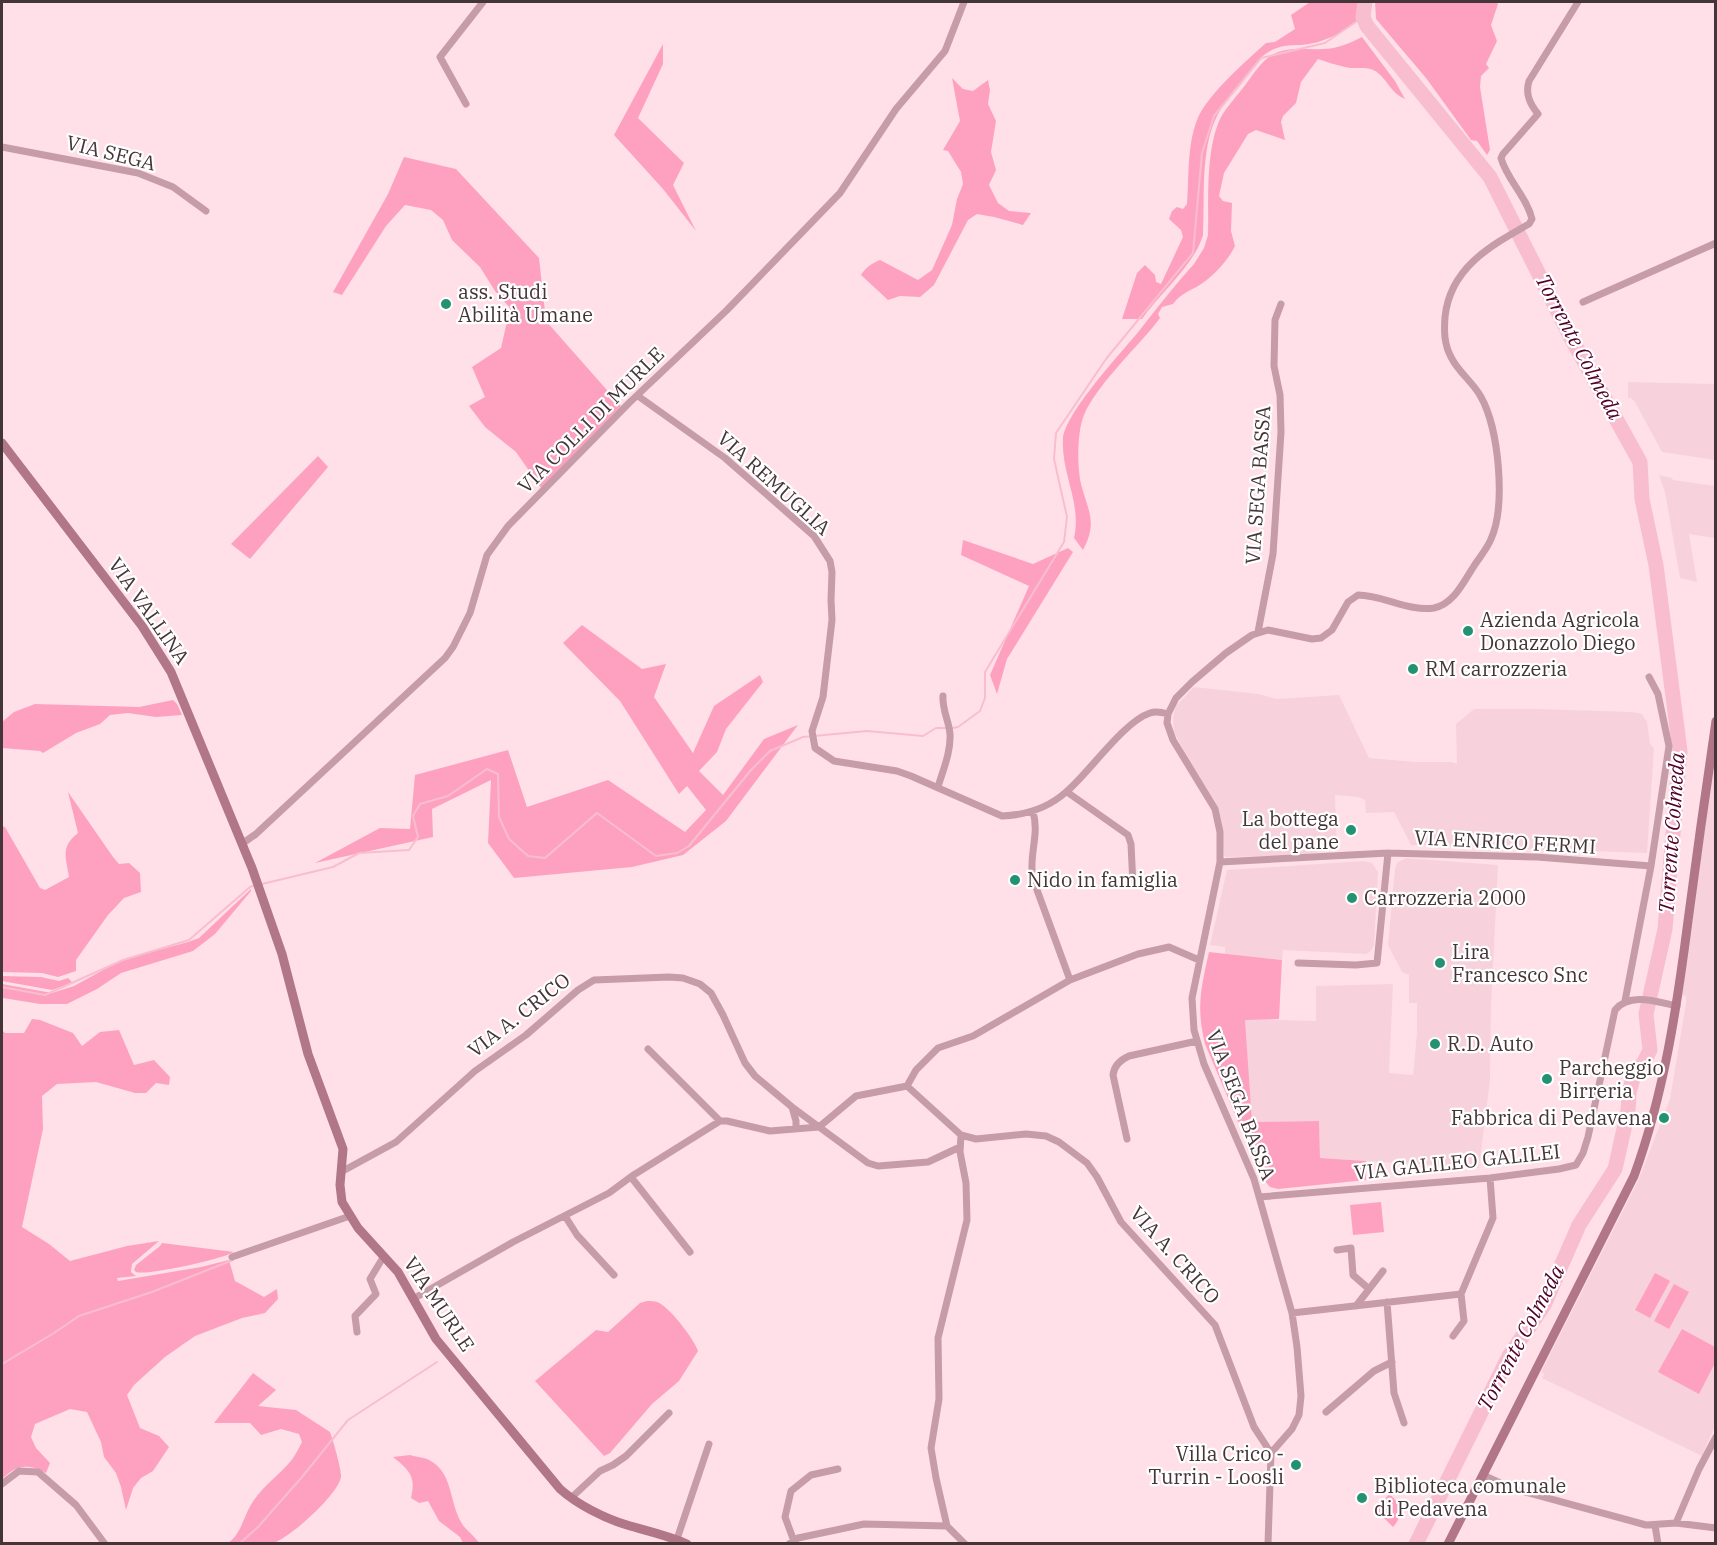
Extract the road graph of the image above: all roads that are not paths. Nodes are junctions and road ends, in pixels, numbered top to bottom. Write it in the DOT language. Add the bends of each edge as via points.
graph roads {
  1 [pos="483,2"];
  2 [pos="964,2"];
  3 [pos="1578,2"];
  4 [pos="466,104"];
  5 [pos="2,147"];
  6 [pos="206,211"];
  7 [pos="1716,243"];
  8 [pos="1583,302"];
  9 [pos="1281,304"];
  10 [pos="638,396"];
  11 [pos="2,443"];
  12 [pos="1258,632"];
  13 [pos="1649,677"];
  14 [pos="943,696"];
  15 [pos="1168,714"];
  16 [pos="1716,721"];
  17 [pos="938,787"];
  18 [pos="1067,792"];
  19 [pos="1033,812"];
  20 [pos="246,852"];
  21 [pos="1388,853"];
  22 [pos="1220,862"];
  23 [pos="1651,866"];
  24 [pos="1134,885"];
  25 [pos="1199,960"];
  26 [pos="1299,963"];
  27 [pos="1070,980"];
  28 [pos="1625,1001"];
  29 [pos="1677,1006"];
  30 [pos="1197,1041"];
  31 [pos="648,1049"];
  32 [pos="907,1086"];
  33 [pos="792,1107"];
  34 [pos="720,1121"];
  35 [pos="819,1127"];
  36 [pos="796,1129"];
  37 [pos="961,1135"];
  38 [pos="1127,1139"];
  39 [pos="960,1147"];
  40 [pos="341,1172"];
  41 [pos="631,1177"];
  42 [pos="1491,1178"];
  43 [pos="1259,1197"];
  44 [pos="350,1216"];
  45 [pos="565,1216"];
  46 [pos="1336,1250"];
  47 [pos="690,1252"];
  48 [pos="232,1257"];
  49 [pos="384,1257"];
  50 [pos="1383,1271"];
  51 [pos="614,1275"];
  52 [pos="1369,1289"];
  53 [pos="1461,1294"];
  54 [pos="413,1299"];
  55 [pos="1387,1302"];
  56 [pos="1356,1306"];
  57 [pos="1292,1314"];
  58 [pos="357,1332"];
  59 [pos="1453,1336"];
  60 [pos="1392,1362"];
  61 [pos="1326,1412"];
  62 [pos="669,1413"];
  63 [pos="1404,1424"];
  64 [pos="1716,1437"];
  65 [pos="708,1444"];
  66 [pos="1271,1453"];
  67 [pos="838,1469"];
  68 [pos="1483,1475"];
  69 [pos="2,1484"];
  70 [pos="571,1498"];
  71 [pos="1676,1523"];
  72 [pos="1655,1525"];
  73 [pos="947,1526"];
  74 [pos="1716,1528"];
  75 [pos="682,1541"];
  76 [pos="793,1543"];
  77 [pos="105,1544"];
  78 [pos="965,1544"];
  79 [pos="1268,1544"];
  80 [pos="1448,1544"];
  81 [pos="1658,1544"];
  1 -- 4 [label="street" via="440,57"];
  2 -- 10 [label="street, VIA COLLI DI MURLE" via="945,51 896,109 840,193"];
  3 -- 12 [label="street" via="1529,81 1528,98 1538,114 1501,158 1532,219 1462,271 1449,299 1444,327 1450,356 1480,396 1494,435 1499,483 1491,540 1457,592 1439,606 1422,608 1358,595 1347,602 1332,630 1321,638"];
  5 -- 6 [label="street, VIA SEGA" via="138,173 173,188"];
  7 -- 8 [label="street"];
  9 -- 12 [label="street, VIA SEGA BASSA" via="1275,320 1274,366 1281,432 1273,554"];
  10 -- 17 [label="street, VIA REMUGLIA" via="725,458 814,536 830,561 832,620 823,697 812,731 819,752 834,761 897,771"];
  10 -- 20 [label="street, VIA COLLI DI MURLE" via="523,510 490,550 481,568 470,613 445,658 243,843"];
  11 -- 20 [label="main road, VIA VALLINA" via="159,650"];
  12 -- 15 [label="street" via="1207,668 1176,698"];
  13 -- 23 [label="street" via="1658,694 1669,746"];
  14 -- 17 [label="street" via="942,708 950,734"];
  15 -- 18 [label="street, VIA REMUGLIA" via="1155,711 1141,717"];
  15 -- 22 [label="street, VIA SEGA BASSA" via="1173,740 1217,815"];
  16 -- 29 [label="main road"];
  17 -- 19 [label="street, VIA REMUGLIA" via="1002,816"];
  18 -- 19 [label="street, VIA REMUGLIA"];
  18 -- 24 [label="street" via="1128,835"];
  19 -- 27 [label="street" via="1033,879"];
  20 -- 40 [label="main road, VIA MURLE" via="282,954 308,1054 343,1149"];
  21 -- 22 [label="street, VIA ENRICO FERMI"];
  21 -- 23 [label="street, VIA ENRICO FERMI" via="1537,857"];
  21 -- 26 [label="street" via="1377,963"];
  22 -- 25 [label="street, VIA SEGA BASSA"];
  23 -- 28 [label="street"];
  25 -- 27 [label="street" via="1168,947"];
  25 -- 30 [label="street, VIA SEGA BASSA" via="1192,998"];
  27 -- 32 [label="street" via="973,1036 938,1048 916,1070"];
  28 -- 29 [label="street"];
  28 -- 42 [label="street, VIA GALILEO GALILEI" via="1617,1007 1613,1018 1588,1137 1579,1162 1571,1167"];
  29 -- 68 [label="main road" via="1660,1089 1634,1176"];
  30 -- 38 [label="street" via="1129,1056 1113,1070"];
  30 -- 43 [label="street, VIA SEGA BASSA"];
  31 -- 34 [label="street"];
  32 -- 35 [label="street" via="856,1096"];
  32 -- 37 [label="street"];
  33 -- 35 [label="street, VIA A. CRICO"];
  33 -- 36 [label="street"];
  33 -- 40 [label="street, VIA A. CRICO" via="745,1063 711,993 700,984 669,977 594,980 475,1071 396,1142"];
  34 -- 36 [label="street" via="762,1130"];
  34 -- 41 [label="street"];
  35 -- 36 [label="street"];
  35 -- 39 [label="street, VIA A. CRICO" via="868,1163 878,1166 928,1162"];
  37 -- 39 [label="street"];
  37 -- 66 [label="street, VIA A. CRICO" via="976,1139 1046,1136 1093,1169 1121,1222 1215,1325 1254,1427"];
  39 -- 73 [label="street" via="966,1183 966,1220 938,1338 939,1399 931,1441"];
  40 -- 44 [label="main road, VIA MURLE" via="342,1202"];
  41 -- 45 [label="street"];
  41 -- 47 [label="street"];
  42 -- 43 [label="street, VIA GALILEO GALILEI"];
  42 -- 53 [label="street" via="1493,1218"];
  43 -- 57 [label="street, VIA SEGA BASSA"];
  44 -- 48 [label="street"];
  44 -- 49 [label="main road, VIA MURLE"];
  45 -- 51 [label="street"];
  45 -- 54 [label="street"];
  46 -- 52 [label="street" via="1351,1248 1353,1275"];
  49 -- 54 [label="main road, VIA MURLE"];
  49 -- 58 [label="street" via="370,1279 376,1294 355,1316"];
  50 -- 52 [label="street"];
  52 -- 56 [label="street"];
  53 -- 55 [label="street"];
  53 -- 59 [label="street" via="1464,1321"];
  54 -- 70 [label="main road, VIA MURLE" via="436,1339"];
  55 -- 56 [label="street"];
  55 -- 60 [label="street"];
  56 -- 57 [label="street"];
  57 -- 66 [label="street, VIA SEGA BASSA" via="1300,1408 1294,1426"];
  60 -- 61 [label="street" via="1374,1371"];
  60 -- 63 [label="street" via="1394,1393"];
  62 -- 70 [label="street" via="626,1456 600,1471"];
  64 -- 71 [label="street"];
  65 -- 75 [label="street"];
  66 -- 79 [label="street"];
  67 -- 76 [label="street" via="811,1475 791,1491 785,1517"];
  68 -- 72 [label="street" via="1511,1488"];
  68 -- 80 [label="main road"];
  69 -- 77 [label="street" via="19,1471 38,1472 76,1505"];
  70 -- 75 [label="main road, VIA MURLE" via="621,1523"];
  71 -- 72 [label="street"];
  71 -- 74 [label="street"];
  72 -- 81 [label="street"];
  73 -- 76 [label="street" via="864,1524 798,1538"];
  73 -- 78 [label="street"];
}
